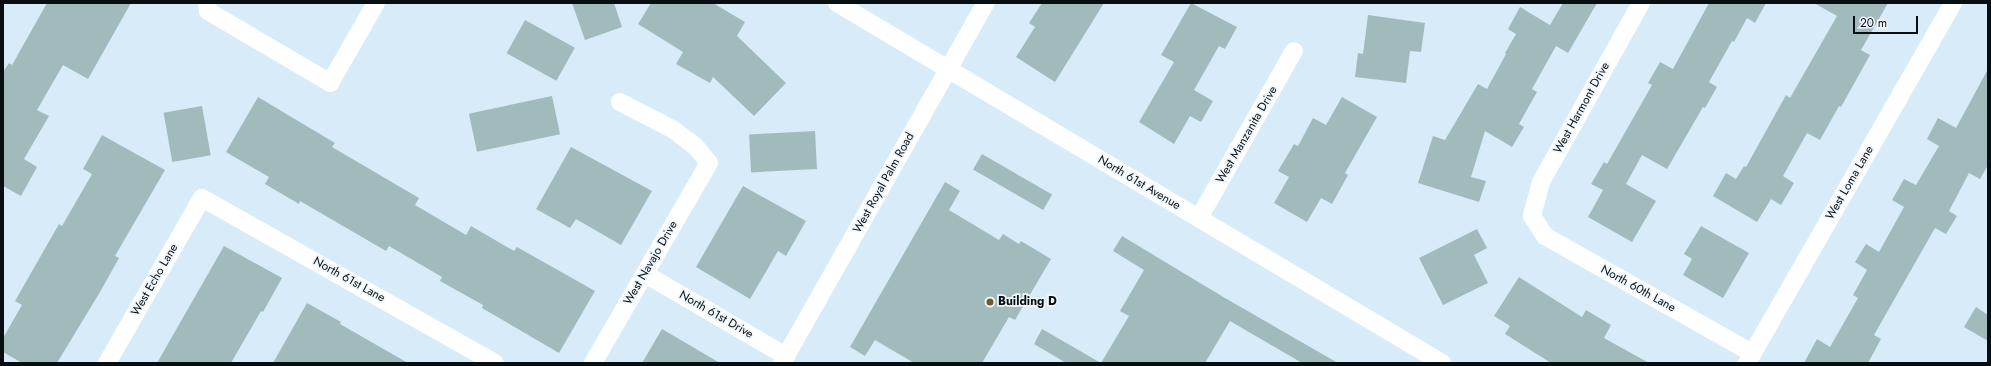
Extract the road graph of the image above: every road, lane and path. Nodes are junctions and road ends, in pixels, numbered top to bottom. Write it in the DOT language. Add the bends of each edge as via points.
graph roads {
  1 [pos="207,3"];
  2 [pos="376,3"];
  3 [pos="837,3"];
  4 [pos="986,3"];
  5 [pos="1641,3"];
  6 [pos="1954,3"];
  7 [pos="1294,51"];
  8 [pos="948,69"];
  9 [pos="620,102"];
  10 [pos="202,198"];
  11 [pos="1532,216"];
  12 [pos="1199,218"];
  13 [pos="645,274"];
  14 [pos="1750,358"];
  15 [pos="784,359"];
  16 [pos="107,363"];
  17 [pos="495,363"];
  18 [pos="593,363"];
  19 [pos="1442,363"];
  1 -- 2 [label="street" via="208,11 330,83"];
  3 -- 8 [label="street, North 61st Avenue"];
  4 -- 8 [label="street, West Royal Palm Road"];
  5 -- 11 [label="street, West Harmont Drive" via="1541,182"];
  6 -- 14 [label="street, West Loma Lane"];
  7 -- 12 [label="street, West Manzanita Drive"];
  8 -- 12 [label="street, North 61st Avenue"];
  8 -- 15 [label="street, West Royal Palm Road"];
  9 -- 13 [label="street, West Navajo Drive" via="674,130 695,146 709,164"];
  10 -- 16 [label="street, West Echo Lane"];
  10 -- 17 [label="street, North 61st Lane"];
  11 -- 14 [label="street, North 60th Lane" via="1545,236"];
  12 -- 19 [label="street, North 61st Avenue"];
  13 -- 15 [label="street, North 61st Drive"];
  13 -- 18 [label="street, West Navajo Drive"];
}
